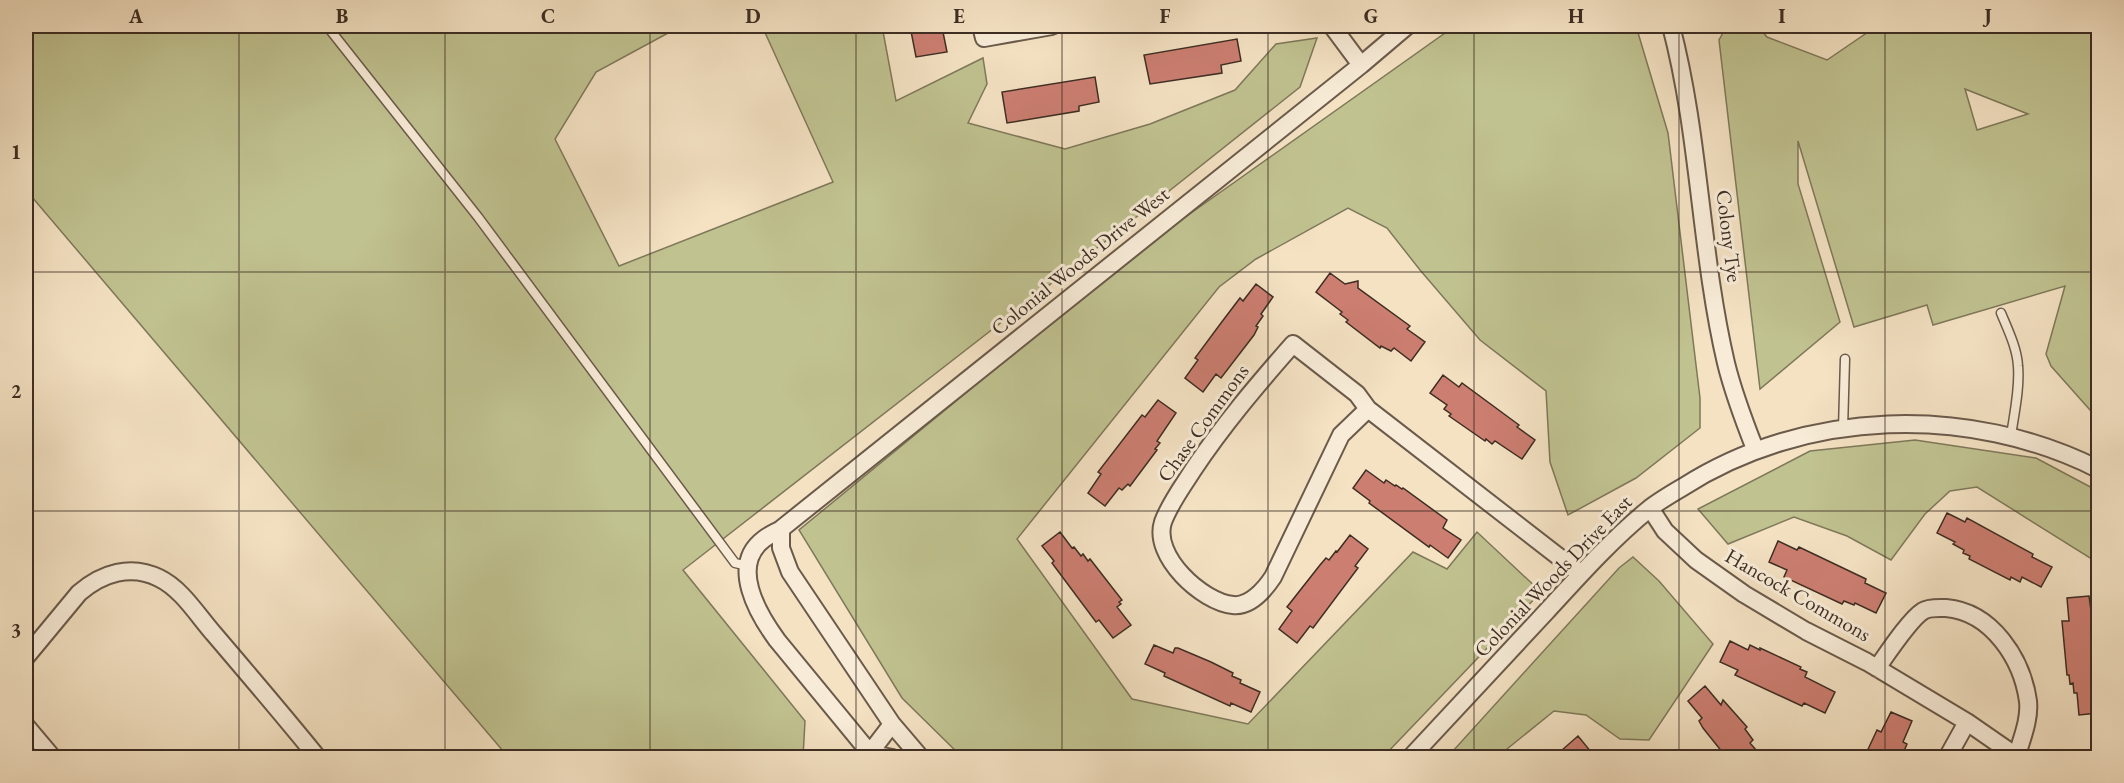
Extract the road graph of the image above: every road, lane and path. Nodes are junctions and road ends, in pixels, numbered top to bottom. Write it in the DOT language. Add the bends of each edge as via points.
graph roads {
  1 [pos="327,26"];
  2 [pos="981,26"];
  3 [pos="1052,26"];
  4 [pos="1332,26"];
  5 [pos="1407,26"];
  6 [pos="1671,26"];
  7 [pos="1361,65"];
  8 [pos="2001,313"];
  9 [pos="1845,359"];
  10 [pos="1368,409"];
  11 [pos="1843,429"];
  12 [pos="2011,436"];
  13 [pos="1755,449"];
  14 [pos="2098,469"];
  15 [pos="1650,508"];
  16 [pos="781,530"];
  17 [pos="748,566"];
  18 [pos="1581,574"];
  19 [pos="26,657"];
  20 [pos="1877,668"];
  21 [pos="1967,722"];
  22 [pos="892,724"];
  23 [pos="26,726"];
  24 [pos="870,756"];
  25 [pos="2018,756"];
  26 [pos="53,758"];
  27 [pos="318,758"];
  28 [pos="893,758"];
  29 [pos="921,758"];
  30 [pos="1410,758"];
  31 [pos="1947,758"];
  1 -- 17 [label="lane" via="478,217 735,563"];
  2 -- 3 [label="street" via="984,38"];
  4 -- 7 [label="street"];
  5 -- 7 [label="street, Colonial Woods Drive West"];
  6 -- 13 [label="street, Colony Tye" via="1694,138 1726,364"];
  7 -- 16 [label="street, Colonial Woods Drive West"];
  8 -- 12 [label="lane" via="2018,366"];
  9 -- 11 [label="lane"];
  10 -- 10 [label="street, Chase Commons" via="1357,394 1293,344 1212,441 1163,524 1168,556 1185,580 1234,605 1249,601 1264,590 1341,435"];
  10 -- 18 [label="street, Chase Commons"];
  11 -- 12 [label="street, Colonial Woods Drive East" via="1876,424 1950,425"];
  11 -- 13 [label="street, Colonial Woods Drive East"];
  12 -- 14 [label="street, Colonial Woods Drive East"];
  13 -- 15 [label="street, Colonial Woods Drive East" via="1707,471"];
  15 -- 18 [label="street, Colonial Woods Drive East"];
  15 -- 20 [label="street, Hancock Commons" via="1665,531 1734,587"];
  16 -- 17 [label="street, Colonial Woods Drive West" via="763,539"];
  16 -- 22 [label="street" via="781,548 790,572"];
  17 -- 24 [label="street" via="753,601 764,622"];
  18 -- 30 [label="street, Colonial Woods Drive East"];
  19 -- 27 [label="street" via="88,585 112,573 148,573 162,579 187,603"];
  20 -- 21 [label="street, Hancock Commons"];
  20 -- 25 [label="street, Hancock Commons" via="1899,636 1924,610 1957,609 1984,622 2001,638 2023,679 2028,703"];
  21 -- 25 [label="street, Hancock Commons"];
  21 -- 31 [label="street"];
  22 -- 24 [label="street"];
  22 -- 29 [label="street"];
  23 -- 26 [label="street"];
  24 -- 28 [label="street"];
}
